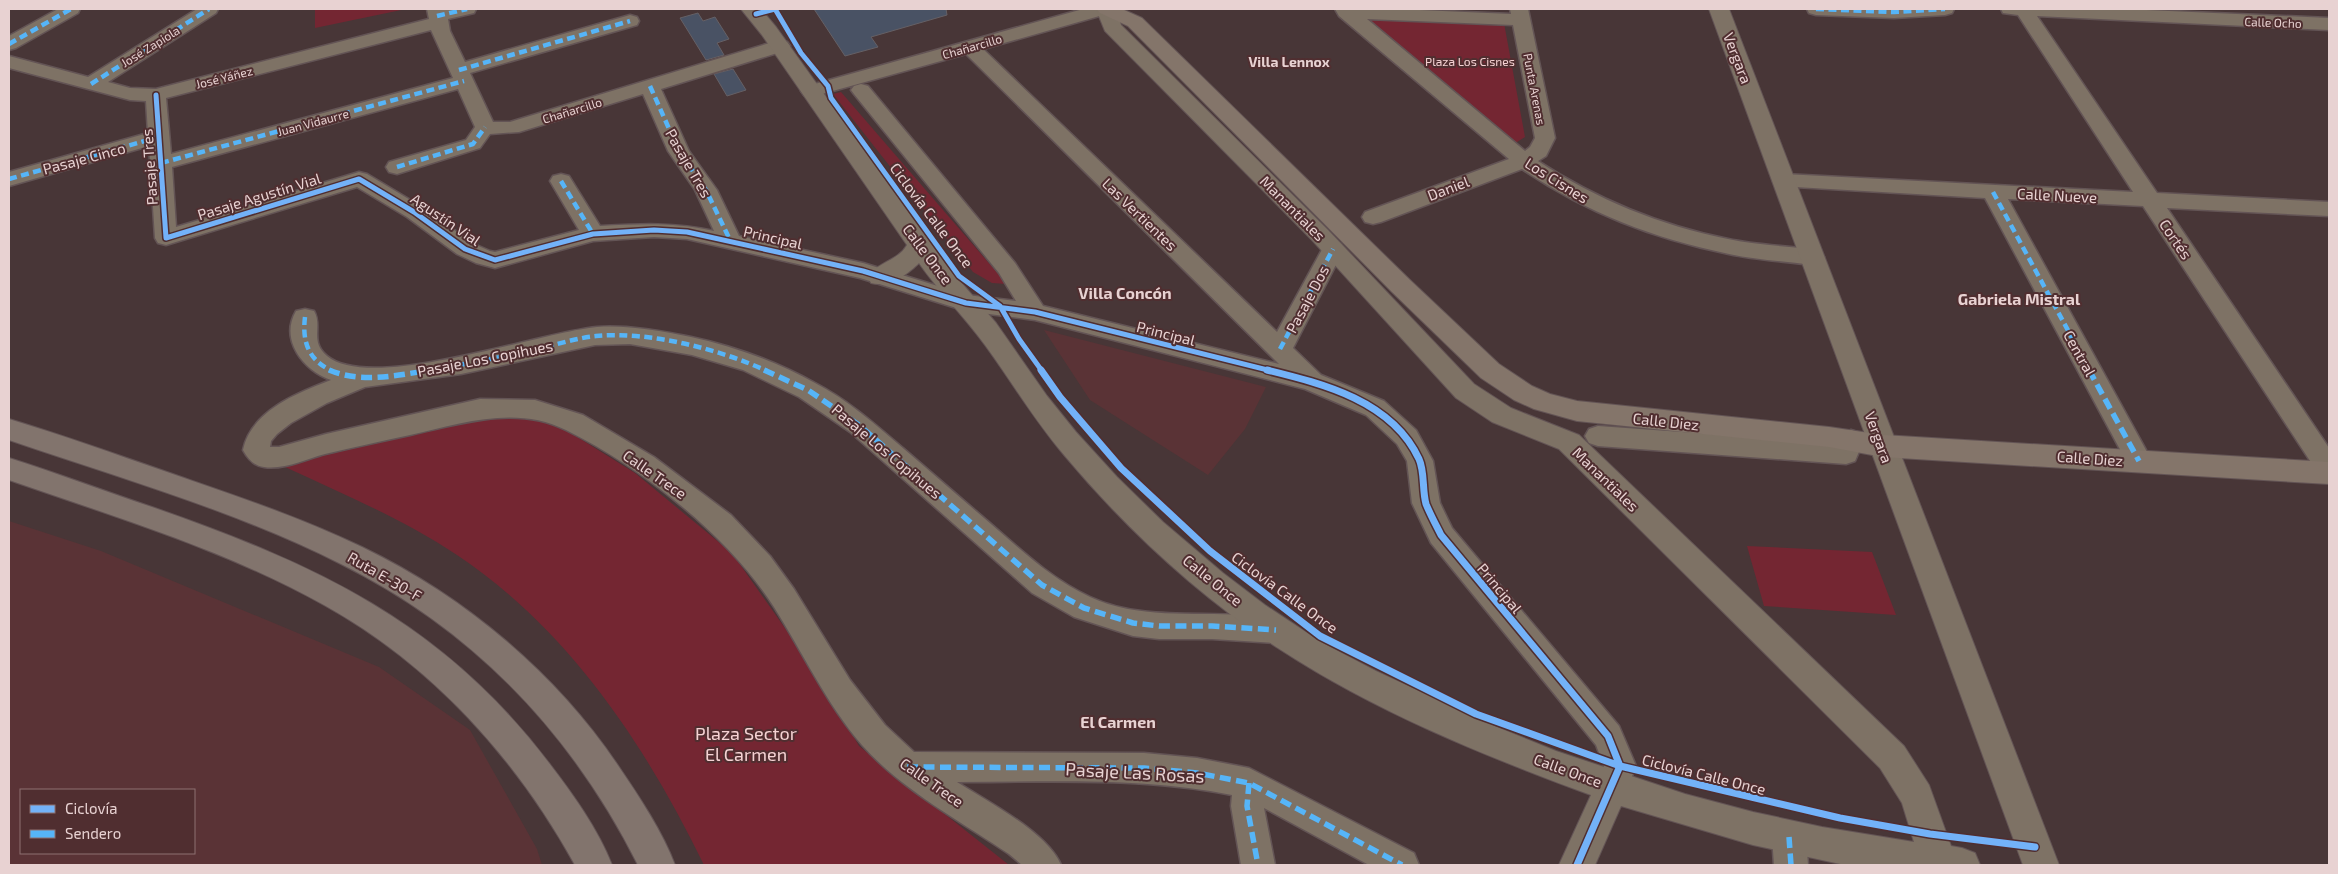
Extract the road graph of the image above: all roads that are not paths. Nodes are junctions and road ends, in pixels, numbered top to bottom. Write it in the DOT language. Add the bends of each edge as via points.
graph roads {
  1 [pos="71,9"];
  2 [pos="209,9"];
  3 [pos="467,9"];
  4 [pos="751,9"];
  5 [pos="1106,9"];
  6 [pos="1719,9"];
  7 [pos="1816,9"];
  8 [pos="1945,9"];
  9 [pos="2322,9"];
  10 [pos="1345,10"];
  11 [pos="2018,10"];
  12 [pos="2170,13"];
  13 [pos="1520,14"];
  14 [pos="437,16"];
  15 [pos="2329,16"];
  16 [pos="630,21"];
  17 [pos="2329,24"];
  18 [pos="9,44"];
  19 [pos="780,46"];
  20 [pos="969,46"];
  21 [pos="9,62"];
  22 [pos="462,76"];
  23 [pos="91,84"];
  24 [pos="650,86"];
  25 [pos="861,90"];
  26 [pos="811,91"];
  27 [pos="156,94"];
  28 [pos="485,127"];
  29 [pos="159,137"];
  30 [pos="1524,161"];
  31 [pos="161,163"];
  32 [pos="397,167"];
  33 [pos="9,178"];
  34 [pos="359,179"];
  35 [pos="561,181"];
  36 [pos="1784,181"];
  37 [pos="1993,192"];
  38 [pos="2150,200"];
  39 [pos="2329,209"];
  40 [pos="1373,217"];
  41 [pos="593,234"];
  42 [pos="166,238"];
  43 [pos="730,240"];
  44 [pos="919,244"];
  45 [pos="1333,249"];
  46 [pos="1812,257"];
  47 [pos="495,260"];
  48 [pos="880,277"];
  49 [pos="966,303"];
  50 [pos="1035,312"];
  51 [pos="306,317"];
  52 [pos="1280,349"];
  53 [pos="1490,371"];
  54 [pos="364,378"];
  55 [pos="1312,381"];
  56 [pos="9,429"];
  57 [pos="1598,436"];
  58 [pos="1851,440"];
  59 [pos="1883,446"];
  60 [pos="2138,461"];
  61 [pos="9,469"];
  62 [pos="2329,469"];
  63 [pos="2329,473"];
  64 [pos="1276,630"];
  65 [pos="907,767"];
  66 [pos="1249,783"];
  67 [pos="1613,786"];
  68 [pos="1790,851"];
  69 [pos="1950,864"];
  70 [pos="594,865"];
  71 [pos="657,865"];
  72 [pos="1044,865"];
  73 [pos="1258,865"];
  74 [pos="1402,865"];
  75 [pos="1576,865"];
  76 [pos="2041,865"];
  1 -- 18 [label="street"];
  2 -- 23 [label="street, José Zapiola"];
  3 -- 14 [label="street, José Yáñez"];
  4 -- 19 [label="street, Calle Once"];
  5 -- 20 [label="street, Chañarcillo"];
  5 -- 45 [label="street, Manantiales" via="1112,27"];
  5 -- 53 [label="main road, Manantiales" via="1135,22"];
  6 -- 36 [label="street, Vergara"];
  7 -- 8 [label="street" via="1894,12"];
  9 -- 15 [label="street"];
  10 -- 13 [label="street, Los Cisnes"];
  10 -- 30 [label="street, Los Cisnes"];
  11 -- 12 [label="street, Calle Ocho"];
  11 -- 38 [label="street, Cortés"];
  12 -- 17 [label="street, Calle Ocho"];
  13 -- 30 [label="street, Punta Arenas" via="1545,138 1539,151"];
  14 -- 22 [label="street"];
  14 -- 27 [label="street, José Yáñez"];
  16 -- 22 [label="street, Juan Vidaurre"];
  19 -- 24 [label="street, Chañarcillo"];
  19 -- 26 [label="street, Calle Once"];
  20 -- 26 [label="street, Chañarcillo"];
  20 -- 52 [label="street, Las Vertientes"];
  21 -- 23 [label="street, José Yáñez"];
  22 -- 28 [label="street"];
  22 -- 31 [label="street, Juan Vidaurre"];
  23 -- 27 [label="street, José Yáñez" via="130,94"];
  24 -- 28 [label="street, Chañarcillo" via="512,128"];
  24 -- 43 [label="street, Pasaje Tres" via="661,114 706,190"];
  25 -- 50 [label="street" via="1007,268"];
  26 -- 44 [label="street, Calle Once"];
  27 -- 29 [label="street, Pasaje Tres"];
  28 -- 32 [label="street" via="473,144"];
  29 -- 31 [label="street, Pasaje Tres"];
  29 -- 33 [label="street, Pasaje Cinco"];
  30 -- 40 [label="street, Daniel"];
  30 -- 46 [label="street, Los Cisnes" via="1583,197 1644,224 1730,247"];
  31 -- 42 [label="street, Pasaje Tres"];
  34 -- 42 [label="street, Pasaje Agustín Vial"];
  34 -- 47 [label="street, Agustín Vial" via="422,216 472,254"];
  35 -- 41 [label="street"];
  36 -- 37 [label="street, Calle Nueve"];
  36 -- 46 [label="street, Vergara"];
  37 -- 38 [label="street, Calle Nueve"];
  37 -- 60 [label="street, Central"];
  38 -- 39 [label="street, Calle Nueve"];
  38 -- 62 [label="street, Cortés"];
  41 -- 43 [label="street, Principal" via="654,230"];
  41 -- 47 [label="street, Principal"];
  43 -- 48 [label="street, Principal"];
  44 -- 48 [label="street" via="916,253"];
  44 -- 49 [label="street, Calle Once"];
  45 -- 52 [label="street, Pasaje Dos"];
  45 -- 69 [label="street, Manantiales" via="1465,391 1506,418 1569,442 1892,757 1917,796 1930,834"];
  46 -- 59 [label="street, Vergara"];
  48 -- 49 [label="street, Principal"];
  49 -- 50 [label="street, Principal"];
  49 -- 64 [label="street, Calle Once" via="1050,419 1115,494 1189,562"];
  50 -- 55 [label="street, Principal"];
  51 -- 54 [label="street, Pasaje Los Copihues" via="303,336 310,355 331,371"];
  52 -- 55 [label="street, Las Vertientes"];
  53 -- 58 [label="main road, Calle Diez" via="1523,393 1577,411"];
  54 -- 64 [label="street, Pasaje Los Copihues" via="443,368 612,334 646,336 693,346 780,376 834,406 882,444 1024,571 1062,598 1133,623"];
  54 -- 65 [label="street, Calle Trece" via="320,395 283,416 261,434 256,441 256,450 264,456 279,457 463,411 488,408 535,410 574,422 645,464 721,523 760,564 839,690 874,735"];
  55 -- 67 [label="street, Principal" via="1375,408 1407,437 1420,461 1426,504 1441,535 1608,736 1620,766"];
  56 -- 71 [label="highway, Ruta E-30-F" via="284,526 372,566 441,608 514,668 559,714 631,814"];
  57 -- 58 [label="street, Calle Diez" via="1846,454"];
  58 -- 59 [label="main road, Calle Diez"];
  59 -- 60 [label="main road, Calle Diez"];
  59 -- 76 [label="street, Vergara"];
  60 -- 63 [label="main road, Calle Diez"];
  61 -- 70 [label="highway" via="255,558 324,590 390,630 463,689 516,744 571,822"];
  64 -- 67 [label="street, Calle Once" via="1389,694 1451,723"];
  65 -- 66 [label="street, Pasaje Las Rosas" via="1144,768 1197,773"];
  65 -- 72 [label="street, Calle Trece" via="1021,843"];
  66 -- 73 [label="street" via="1247,806"];
  66 -- 74 [label="street, Pasaje Las Rosas"];
  67 -- 68 [label="street, Calle Once" via="1719,819"];
  67 -- 75 [label="street"];
  68 -- 69 [label="street, Calle Once" via="1843,848"];
}
